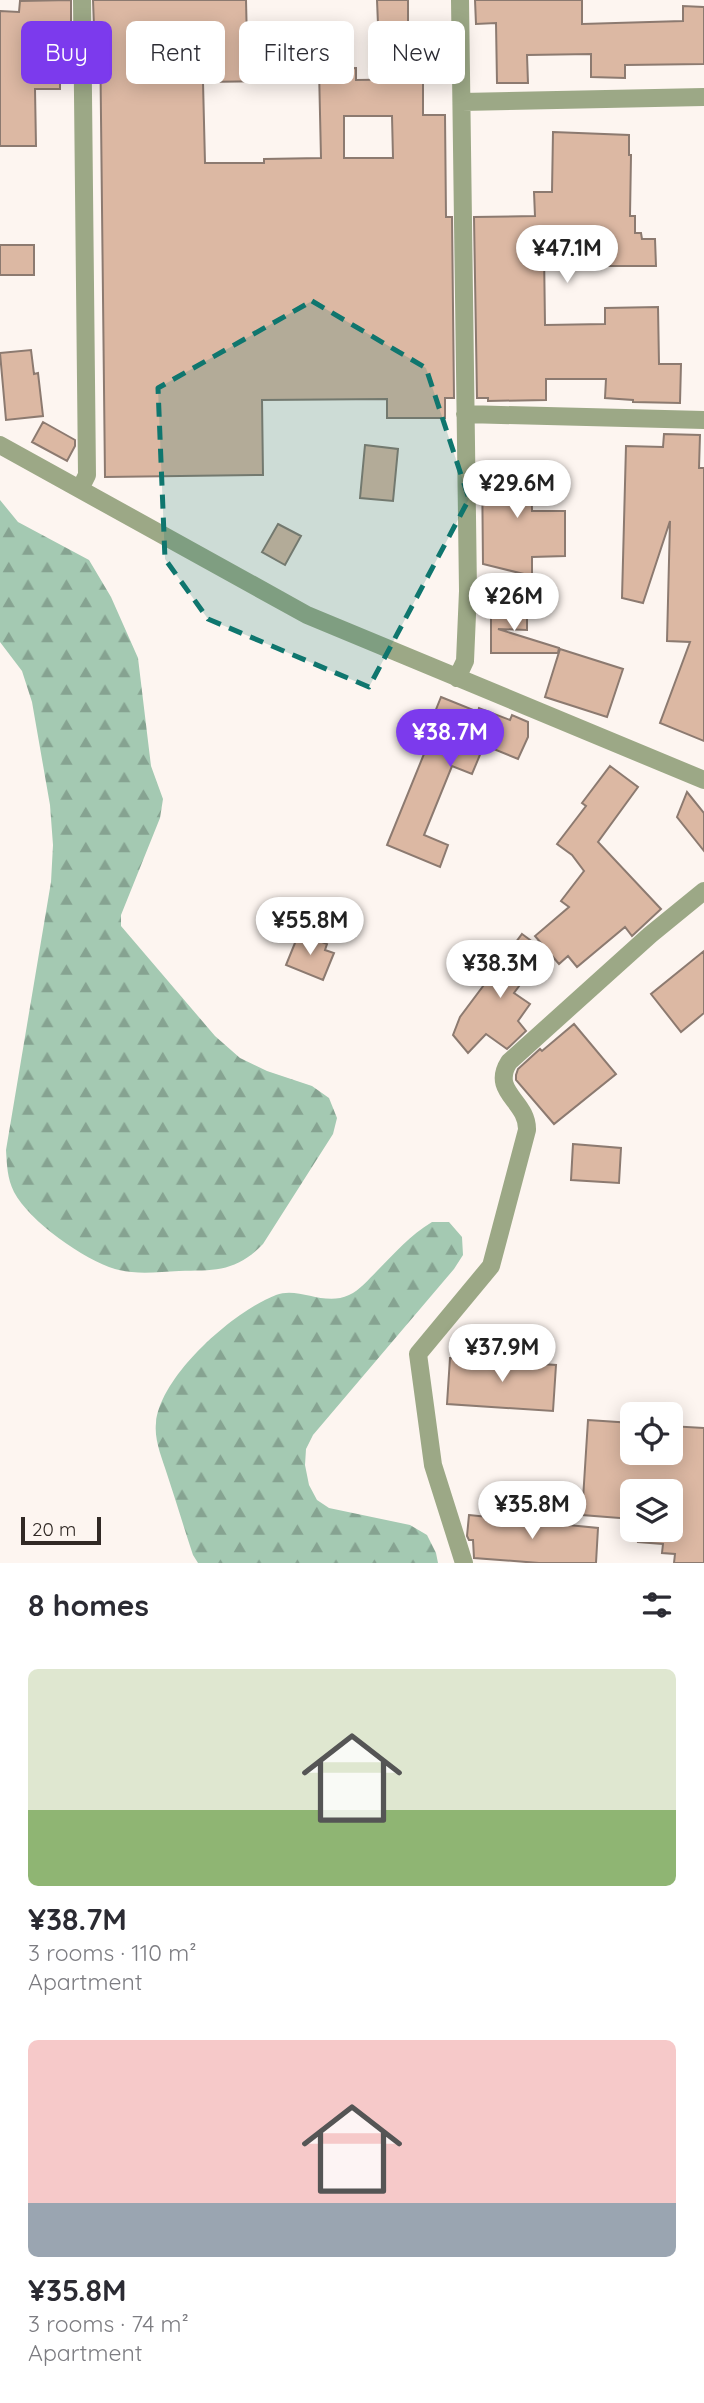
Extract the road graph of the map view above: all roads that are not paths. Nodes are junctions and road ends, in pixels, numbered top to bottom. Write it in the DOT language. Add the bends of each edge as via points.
graph roads {
  1 [pos="82,0"];
  2 [pos="460,0"];
  3 [pos="704,97"];
  4 [pos="462,102"];
  5 [pos="466,414"];
  6 [pos="704,421"];
  7 [pos="0,444"];
  8 [pos="80,489"];
  9 [pos="457,678"];
  10 [pos="704,780"];
  11 [pos="704,891"];
  12 [pos="464,1563"];
  1 -- 8 [label="street" via="88,475"];
  2 -- 4 [label="street"];
  3 -- 4 [label="street"];
  4 -- 5 [label="street"];
  5 -- 6 [label="street"];
  5 -- 9 [label="street" via="468,591 465,661"];
  7 -- 8 [label="street"];
  8 -- 9 [label="street" via="307,615"];
  9 -- 10 [label="street"];
  11 -- 12 [label="street" via="503,1071 503,1082 527,1119 527,1130 495,1254 483,1278 418,1354 433,1465"];
}
